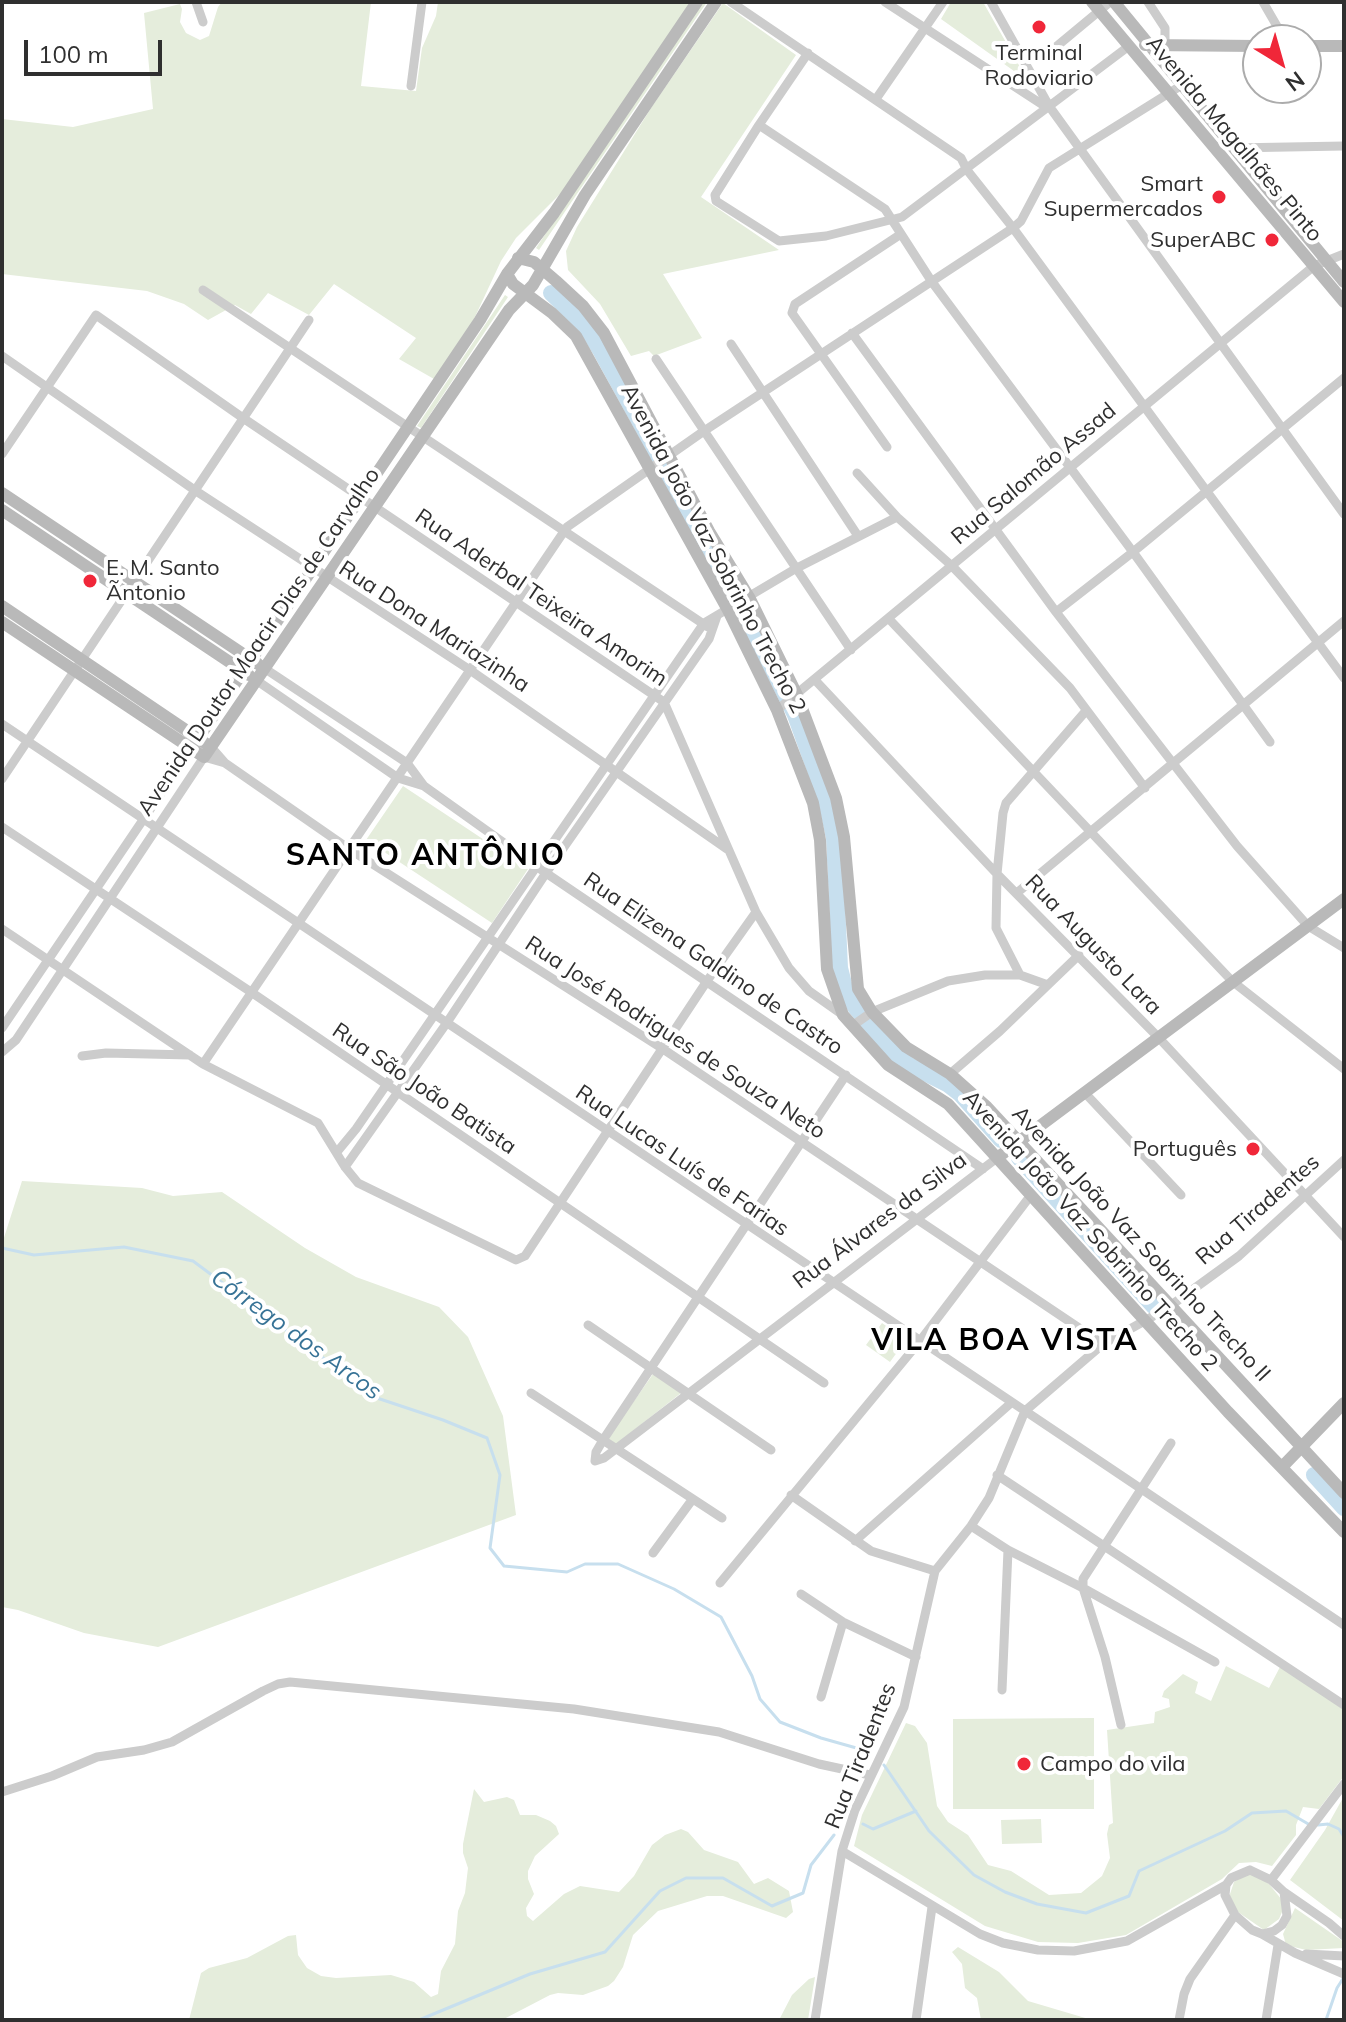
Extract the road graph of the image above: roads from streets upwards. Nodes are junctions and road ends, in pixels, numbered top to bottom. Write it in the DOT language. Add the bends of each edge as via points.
graph roads {
  1 [pos="196,2"];
  2 [pos="422,2"];
  3 [pos="697,2"];
  4 [pos="716,2"];
  5 [pos="731,2"];
  6 [pos="885,2"];
  7 [pos="943,2"];
  8 [pos="991,2"];
  9 [pos="1148,2"];
  10 [pos="1263,2"];
  11 [pos="1104,4"];
  12 [pos="203,22"];
  13 [pos="1276,24"];
  14 [pos="925,28"];
  15 [pos="1149,45"];
  16 [pos="1129,46"];
  17 [pos="1322,46"];
  18 [pos="1344,46"];
  19 [pos="1242,47"];
  20 [pos="1162,51"];
  21 [pos="1019,52"];
  22 [pos="808,53"];
  23 [pos="1146,66"];
  24 [pos="1182,85"];
  25 [pos="411,86"];
  26 [pos="1169,93"];
  27 [pos="876,99"];
  28 [pos="1048,106"];
  29 [pos="759,125"];
  30 [pos="1344,146"];
  31 [pos="1233,147"];
  32 [pos="1080,149"];
  33 [pos="595,152"];
  34 [pos="1221,155"];
  35 [pos="608,160"];
  36 [pos="967,170"];
  37 [pos="893,221"];
  38 [pos="1013,228"];
  39 [pos="901,234"];
  40 [pos="1344,254"];
  41 [pos="518,258"];
  42 [pos="1320,263"];
  43 [pos="542,270"];
  44 [pos="507,274"];
  45 [pos="932,282"];
  46 [pos="1344,282"];
  47 [pos="203,290"];
  48 [pos="526,292"];
  49 [pos="1344,302"];
  50 [pos="309,320"];
  51 [pos="852,333"];
  52 [pos="731,344"];
  53 [pos="1221,344"];
  54 [pos="291,350"];
  55 [pos="821,353"];
  56 [pos="2,356"];
  57 [pos="656,359"];
  58 [pos="1344,378"];
  59 [pos="48,387"];
  60 [pos="764,392"];
  61 [pos="1143,405"];
  62 [pos="243,418"];
  63 [pos="408,428"];
  64 [pos="1282,429"];
  65 [pos="704,431"];
  66 [pos="422,435"];
  67 [pos="887,447"];
  68 [pos="2,454"];
  69 [pos="668,455"];
  70 [pos="1070,467"];
  71 [pos="650,468"];
  72 [pos="857,473"];
  73 [pos="196,491"];
  74 [pos="1207,492"];
  75 [pos="2,493"];
  76 [pos="361,498"];
  77 [pos="374,507"];
  78 [pos="2,510"];
  79 [pos="1344,514"];
  80 [pos="897,517"];
  81 [pos="29,520"];
  82 [pos="996,529"];
  83 [pos="564,531"];
  84 [pos="858,536"];
  85 [pos="1133,552"];
  86 [pos="952,566"];
  87 [pos="313,569"];
  88 [pos="795,569"];
  89 [pos="326,577"];
  90 [pos="136,582"];
  91 [pos="127,595"];
  92 [pos="747,598"];
  93 [pos="516,603"];
  94 [pos="2,606"];
  95 [pos="725,612"];
  96 [pos="1056,612"];
  97 [pos="889,619"];
  98 [pos="1344,621"];
  99 [pos="2,622"];
  100 [pos="704,623"];
  101 [pos="714,631"];
  102 [pos="1317,643"];
  103 [pos="851,650"];
  104 [pos="83,660"];
  105 [pos="252,660"];
  106 [pos="264,668"];
  107 [pos="470,670"];
  108 [pos="244,671"];
  109 [pos="75,672"];
  110 [pos="1344,678"];
  111 [pos="256,680"];
  112 [pos="815,680"];
  113 [pos="653,694"];
  114 [pos="795,696"];
  115 [pos="664,702"];
  116 [pos="1241,705"];
  117 [pos="778,709"];
  118 [pos="1085,712"];
  119 [pos="342,721"];
  120 [pos="2,724"];
  121 [pos="334,733"];
  122 [pos="27,741"];
  123 [pos="1270,742"];
  124 [pos="195,744"];
  125 [pos="207,752"];
  126 [pos="407,763"];
  127 [pos="605,764"];
  128 [pos="1173,764"];
  129 [pos="615,772"];
  130 [pos="1033,772"];
  131 [pos="398,778"];
  132 [pos="2,779"];
  133 [pos="424,786"];
  134 [pos="1145,788"];
  135 [pos="143,819"];
  136 [pos="2,827"];
  137 [pos="157,828"];
  138 [pos="1090,832"];
  139 [pos="349,849"];
  140 [pos="727,849"];
  141 [pos="536,865"];
  142 [pos="546,873"];
  143 [pos="997,874"];
  144 [pos="94,890"];
  145 [pos="1018,892"];
  146 [pos="1344,899"];
  147 [pos="110,900"];
  148 [pos="756,912"];
  149 [pos="298,924"];
  150 [pos="1308,926"];
  151 [pos="2,929"];
  152 [pos="488,936"];
  153 [pos="500,944"];
  154 [pos="1344,948"];
  155 [pos="1079,955"];
  156 [pos="48,958"];
  157 [pos="64,970"];
  158 [pos="1020,975"];
  159 [pos="707,981"];
  160 [pos="1232,981"];
  161 [pos="1048,985"];
  162 [pos="251,992"];
  163 [pos="870,1013"];
  164 [pos="433,1015"];
  165 [pos="843,1015"];
  166 [pos="446,1024"];
  167 [pos="854,1024"];
  168 [pos="2,1030"];
  169 [pos="1158,1037"];
  170 [pos="16,1040"];
  171 [pos="663,1049"];
  172 [pos="2,1052"];
  173 [pos="190,1055"];
  174 [pos="82,1056"];
  175 [pos="203,1064"];
  176 [pos="1344,1069"];
  177 [pos="950,1074"];
  178 [pos="846,1075"];
  179 [pos="385,1086"];
  180 [pos="1084,1092"];
  181 [pos="397,1094"];
  182 [pos="607,1132"];
  183 [pos="802,1142"];
  184 [pos="1016,1142"];
  185 [pos="337,1152"];
  186 [pos="1000,1156"];
  187 [pos="1344,1160"];
  188 [pos="345,1167"];
  189 [pos="983,1169"];
  190 [pos="1031,1195"];
  191 [pos="1181,1195"];
  192 [pos="1306,1195"];
  193 [pos="559,1203"];
  194 [pos="916,1219"];
  195 [pos="747,1227"];
  196 [pos="1344,1237"];
  197 [pos="979,1263"];
  198 [pos="830,1283"];
  199 [pos="700,1296"];
  200 [pos="1168,1307"];
  201 [pos="1150,1318"];
  202 [pos="588,1325"];
  203 [pos="759,1338"];
  204 [pos="920,1341"];
  205 [pos="1103,1344"];
  206 [pos="651,1369"];
  207 [pos="824,1383"];
  208 [pos="688,1392"];
  209 [pos="531,1393"];
  210 [pos="1011,1403"];
  211 [pos="1344,1403"];
  212 [pos="1025,1411"];
  213 [pos="603,1440"];
  214 [pos="1171,1443"];
  215 [pos="1301,1447"];
  216 [pos="616,1448"];
  217 [pos="771,1450"];
  218 [pos="1283,1466"];
  219 [pos="997,1475"];
  220 [pos="1141,1491"];
  221 [pos="1344,1493"];
  222 [pos="791,1495"];
  223 [pos="692,1500"];
  224 [pos="722,1518"];
  225 [pos="971,1526"];
  226 [pos="1344,1532"];
  227 [pos="855,1541"];
  228 [pos="1104,1547"];
  229 [pos="1008,1550"];
  230 [pos="653,1553"];
  231 [pos="935,1571"];
  232 [pos="720,1583"];
  233 [pos="1083,1588"];
  234 [pos="801,1594"];
  235 [pos="843,1622"];
  236 [pos="1344,1625"];
  237 [pos="916,1657"];
  238 [pos="1215,1662"];
  239 [pos="1002,1690"];
  240 [pos="821,1697"];
  241 [pos="1344,1705"];
  242 [pos="1121,1725"];
  243 [pos="870,1775"];
  244 [pos="1344,1784"];
  245 [pos="2,1792"];
  246 [pos="842,1851"];
  247 [pos="1271,1880"];
  248 [pos="1225,1890"];
  249 [pos="1284,1892"];
  250 [pos="932,1907"];
  251 [pos="1235,1915"];
  252 [pos="1262,1934"];
  253 [pos="1344,1936"];
  254 [pos="1278,1945"];
  255 [pos="1295,1953"];
  256 [pos="1344,1956"];
  257 [pos="1344,1974"];
  258 [pos="815,2020"];
  259 [pos="916,2020"];
  260 [pos="1179,2020"];
  261 [pos="1266,2020"];
  1 -- 12 [label="street"];
  2 -- 25 [label="street"];
  3 -- 33 [label="street, Avenida Doutor Moacir Dias de Carvalho"];
  4 -- 35 [label="street, Avenida Doutor Moacir Dias de Carvalho"];
  5 -- 22 [label="street"];
  6 -- 14 [label="street"];
  7 -- 14 [label="street"];
  8 -- 21 [label="street"];
  9 -- 20 [label="street" via="1165,28"];
  10 -- 13 [label="street"];
  11 -- 15 [label="street, Avenida Magalhães Pinto"];
  11 -- 16 [label="street, Avenida Magalhães Pinto"];
  11 -- 21 [label="street" via="1051,51"];
  14 -- 27 [label="street"];
  14 -- 28 [label="street"];
  15 -- 16 [label="street"];
  15 -- 20 [label="street"];
  16 -- 23 [label="street, Avenida Magalhães Pinto"];
  16 -- 28 [label="street"];
  17 -- 18 [label="street"];
  19 -- 20 [label="street"];
  20 -- 23 [label="street"];
  20 -- 24 [label="street, Avenida Magalhães Pinto"];
  21 -- 28 [label="street"];
  22 -- 27 [label="street"];
  22 -- 29 [label="street"];
  23 -- 26 [label="street, Avenida Magalhães Pinto"];
  24 -- 26 [label="street"];
  24 -- 31 [label="street, Avenida Magalhães Pinto"];
  26 -- 32 [label="street"];
  26 -- 34 [label="street, Avenida Magalhães Pinto"];
  27 -- 36 [label="street" via="961,158"];
  28 -- 32 [label="street"];
  28 -- 36 [label="street"];
  29 -- 37 [label="street" via="885,209"];
  29 -- 37 [label="street" via="716,191 716,201 779,241"];
  30 -- 31 [label="street"];
  31 -- 34 [label="street"];
  31 -- 42 [label="street, Avenida Magalhães Pinto"];
  32 -- 38 [label="street" via="1049,168"];
  32 -- 53 [label="street"];
  33 -- 35 [label="street"];
  33 -- 41 [label="street, Avenida Doutor Moacir Dias de Carvalho"];
  34 -- 42 [label="street, Avenida Magalhães Pinto"];
  35 -- 43 [label="street, Avenida Doutor Moacir Dias de Carvalho"];
  36 -- 37 [label="street"];
  36 -- 38 [label="street"];
  37 -- 39 [label="street"];
  38 -- 45 [label="street"];
  38 -- 61 [label="street"];
  39 -- 45 [label="street"];
  39 -- 55 [label="street" via="795,304 792,313"];
  40 -- 42 [label="street, Rua Salomão Assad"];
  41 -- 43 [label="street"];
  41 -- 44 [label="street, Avenida Doutor Moacir Dias de Carvalho"];
  42 -- 46 [label="street, Avenida Magalhães Pinto"];
  42 -- 49 [label="street, Avenida Magalhães Pinto"];
  42 -- 53 [label="street, Rua Salomão Assad"];
  43 -- 48 [label="street, Avenida Doutor Moacir Dias de Carvalho"];
  43 -- 69 [label="street, Avenida João Vaz Sobrinho Trecho II" via="595,319"];
  44 -- 48 [label="street, Avenida João Vaz Sobrinho Trecho 2"];
  44 -- 63 [label="street, Avenida Doutor Moacir Dias de Carvalho"];
  45 -- 51 [label="street"];
  45 -- 70 [label="street"];
  47 -- 54 [label="street"];
  48 -- 66 [label="street, Avenida Doutor Moacir Dias de Carvalho"];
  48 -- 71 [label="street, Avenida João Vaz Sobrinho Trecho 2" via="576,336"];
  50 -- 54 [label="street"];
  51 -- 55 [label="street"];
  51 -- 82 [label="street"];
  52 -- 60 [label="street"];
  53 -- 61 [label="street, Rua Salomão Assad"];
  53 -- 64 [label="street"];
  54 -- 62 [label="street"];
  54 -- 63 [label="street"];
  55 -- 60 [label="street"];
  55 -- 67 [label="street"];
  56 -- 59 [label="street, Rua Dona Mariazinha"];
  57 -- 65 [label="street"];
  58 -- 64 [label="street"];
  59 -- 62 [label="street, Rua Aderbal Teixeira Amorim" via="96,315"];
  59 -- 68 [label="street"];
  59 -- 73 [label="street, Rua Dona Mariazinha"];
  60 -- 65 [label="street"];
  60 -- 84 [label="street"];
  61 -- 70 [label="street, Rua Salomão Assad"];
  61 -- 74 [label="street"];
  62 -- 73 [label="street"];
  62 -- 76 [label="street, Rua Aderbal Teixeira Amorim"];
  63 -- 66 [label="street"];
  63 -- 76 [label="street, Avenida Doutor Moacir Dias de Carvalho"];
  64 -- 74 [label="street"];
  64 -- 79 [label="street"];
  65 -- 69 [label="street"];
  65 -- 88 [label="street"];
  66 -- 77 [label="street, Avenida Doutor Moacir Dias de Carvalho"];
  66 -- 83 [label="street"];
  69 -- 71 [label="street"];
  69 -- 92 [label="street, Avenida João Vaz Sobrinho Trecho II"];
  70 -- 82 [label="street, Rua Salomão Assad"];
  70 -- 85 [label="street"];
  71 -- 83 [label="street"];
  71 -- 95 [label="street, Avenida João Vaz Sobrinho Trecho 2"];
  72 -- 80 [label="street"];
  73 -- 87 [label="street, Rua Dona Mariazinha"];
  73 -- 90 [label="street"];
  74 -- 85 [label="street"];
  74 -- 102 [label="street"];
  75 -- 81 [label="street"];
  76 -- 77 [label="street, Rua Aderbal Teixeira Amorim"];
  76 -- 87 [label="street, Avenida Doutor Moacir Dias de Carvalho"];
  77 -- 89 [label="street, Avenida Doutor Moacir Dias de Carvalho"];
  77 -- 93 [label="street, Rua Aderbal Teixeira Amorim"];
  78 -- 81 [label="street"];
  80 -- 84 [label="street"];
  80 -- 86 [label="street"];
  81 -- 90 [label="street"];
  81 -- 91 [label="street"];
  82 -- 86 [label="street, Rua Salomão Assad"];
  82 -- 96 [label="street"];
  83 -- 93 [label="street"];
  83 -- 100 [label="street"];
  84 -- 88 [label="street"];
  85 -- 96 [label="street"];
  85 -- 116 [label="street"];
  86 -- 97 [label="street, Rua Salomão Assad"];
  86 -- 118 [label="street" via="1070,688"];
  87 -- 89 [label="street, Rua Dona Mariazinha"];
  87 -- 105 [label="street, Avenida Doutor Moacir Dias de Carvalho"];
  88 -- 92 [label="street"];
  88 -- 103 [label="street"];
  89 -- 106 [label="street, Avenida Doutor Moacir Dias de Carvalho"];
  89 -- 107 [label="street, Rua Dona Mariazinha"];
  90 -- 91 [label="street"];
  90 -- 105 [label="street"];
  91 -- 104 [label="street"];
  91 -- 108 [label="street"];
  92 -- 95 [label="street"];
  92 -- 114 [label="street, Avenida João Vaz Sobrinho Trecho II"];
  93 -- 107 [label="street"];
  93 -- 113 [label="street, Rua Aderbal Teixeira Amorim"];
  94 -- 104 [label="street"];
  95 -- 100 [label="street"];
  95 -- 101 [label="street"];
  95 -- 117 [label="street, Avenida João Vaz Sobrinho Trecho 2"];
  96 -- 128 [label="street"];
  97 -- 103 [label="street, Rua Salomão Assad"];
  97 -- 130 [label="street"];
  98 -- 102 [label="street"];
  99 -- 109 [label="street"];
  100 -- 101 [label="street"];
  100 -- 113 [label="street"];
  101 -- 115 [label="street"];
  102 -- 110 [label="street"];
  102 -- 116 [label="street"];
  103 -- 112 [label="street, Rua Salomão Assad"];
  104 -- 109 [label="street"];
  104 -- 124 [label="street"];
  105 -- 106 [label="street"];
  105 -- 108 [label="street, Avenida Doutor Moacir Dias de Carvalho"];
  106 -- 111 [label="street, Avenida Doutor Moacir Dias de Carvalho"];
  106 -- 119 [label="street"];
  107 -- 126 [label="street"];
  107 -- 127 [label="street, Rua Dona Mariazinha"];
  108 -- 111 [label="street"];
  108 -- 124 [label="street, Avenida Doutor Moacir Dias de Carvalho"];
  109 -- 122 [label="street"];
  109 -- 124 [label="street"];
  111 -- 121 [label="street, Rua Elizena Galdino de Castro"];
  111 -- 125 [label="street, Avenida Doutor Moacir Dias de Carvalho"];
  112 -- 114 [label="street, Rua Salomão Assad"];
  112 -- 143 [label="street, Rua Augusto Lara"];
  113 -- 115 [label="street, Rua Aderbal Teixeira Amorim"];
  113 -- 127 [label="street"];
  114 -- 117 [label="street, Rua Salomão Assad"];
  114 -- 163 [label="street, Avenida João Vaz Sobrinho Trecho II" via="836,798 858,989"];
  115 -- 129 [label="street"];
  115 -- 140 [label="street, Rua Aderbal Teixeira Amorim"];
  116 -- 123 [label="street"];
  116 -- 128 [label="street"];
  117 -- 165 [label="street, Avenida João Vaz Sobrinho Trecho 2" via="813,803 827,969"];
  118 -- 130 [label="street"];
  118 -- 134 [label="street"];
  119 -- 121 [label="street"];
  119 -- 126 [label="street"];
  120 -- 122 [label="street, Rua Lucas Luís de Farias"];
  121 -- 131 [label="street, Rua Elizena Galdino de Castro"];
  122 -- 132 [label="street"];
  122 -- 135 [label="street, Rua Lucas Luís de Farias"];
  124 -- 125 [label="street"];
  124 -- 135 [label="street, Avenida Doutor Moacir Dias de Carvalho"];
  125 -- 137 [label="street, Avenida Doutor Moacir Dias de Carvalho"];
  125 -- 139 [label="street, Rua José Rodrigues de Souza Neto"];
  126 -- 131 [label="street"];
  126 -- 133 [label="street, Rua Elizena Galdino de Castro"];
  127 -- 129 [label="street, Rua Dona Mariazinha"];
  127 -- 141 [label="street"];
  128 -- 134 [label="street"];
  128 -- 150 [label="street"];
  129 -- 140 [label="street, Rua Dona Mariazinha"];
  129 -- 142 [label="street"];
  130 -- 138 [label="street"];
  130 -- 143 [label="street" via="1006,803"];
  131 -- 133 [label="street, Rua Elizena Galdino de Castro"];
  131 -- 139 [label="street"];
  133 -- 141 [label="street, Rua Elizena Galdino de Castro"];
  134 -- 138 [label="street"];
  135 -- 137 [label="street, Rua Lucas Luís de Farias"];
  135 -- 144 [label="street, Avenida Doutor Moacir Dias de Carvalho"];
  136 -- 144 [label="street, Rua São João Batista"];
  137 -- 147 [label="street, Avenida Doutor Moacir Dias de Carvalho"];
  137 -- 149 [label="street, Rua Lucas Luís de Farias"];
  138 -- 145 [label="street"];
  138 -- 160 [label="street"];
  139 -- 149 [label="street"];
  139 -- 152 [label="street, Rua José Rodrigues de Souza Neto"];
  140 -- 148 [label="street, Rua Aderbal Teixeira Amorim"];
  141 -- 142 [label="street, Rua Elizena Galdino de Castro"];
  141 -- 152 [label="street"];
  142 -- 153 [label="street"];
  142 -- 159 [label="street, Rua Elizena Galdino de Castro"];
  143 -- 145 [label="street, Rua Augusto Lara"];
  143 -- 158 [label="street" via="996,928"];
  144 -- 147 [label="street, Rua São João Batista"];
  144 -- 156 [label="street, Avenida Doutor Moacir Dias de Carvalho"];
  145 -- 155 [label="street, Rua Augusto Lara"];
  146 -- 150 [label="street, Rua Álvares da Silva"];
  147 -- 157 [label="street, Avenida Doutor Moacir Dias de Carvalho"];
  147 -- 162 [label="street, Rua São João Batista"];
  148 -- 159 [label="street"];
  148 -- 165 [label="street, Rua Aderbal Teixeira Amorim" via="789,968 809,991"];
  149 -- 162 [label="street"];
  149 -- 164 [label="street, Rua Lucas Luís de Farias"];
  150 -- 154 [label="street"];
  150 -- 160 [label="street, Rua Álvares da Silva"];
  151 -- 156 [label="street"];
  152 -- 153 [label="street, Rua José Rodrigues de Souza Neto"];
  152 -- 164 [label="street"];
  153 -- 166 [label="street"];
  153 -- 171 [label="street, Rua José Rodrigues de Souza Neto"];
  155 -- 161 [label="street"];
  155 -- 169 [label="street, Rua Augusto Lara"];
  156 -- 157 [label="street"];
  156 -- 168 [label="street, Avenida Doutor Moacir Dias de Carvalho"];
  157 -- 170 [label="street, Avenida Doutor Moacir Dias de Carvalho"];
  157 -- 173 [label="street"];
  158 -- 161 [label="street"];
  158 -- 163 [label="street" via="948,981"];
  159 -- 171 [label="street"];
  159 -- 178 [label="street, Rua Elizena Galdino de Castro"];
  160 -- 169 [label="street, Rua Álvares da Silva"];
  160 -- 176 [label="street"];
  161 -- 177 [label="street"];
  162 -- 175 [label="street"];
  162 -- 179 [label="street, Rua São João Batista"];
  163 -- 167 [label="street"];
  163 -- 177 [label="street, Avenida João Vaz Sobrinho Trecho II" via="906,1047"];
  164 -- 166 [label="street, Rua Lucas Luís de Farias"];
  164 -- 179 [label="street"];
  165 -- 167 [label="street, Avenida João Vaz Sobrinho Trecho 2"];
  166 -- 181 [label="street"];
  166 -- 182 [label="street, Rua Lucas Luís de Farias"];
  167 -- 186 [label="street, Avenida João Vaz Sobrinho Trecho 2" via="888,1065 948,1104"];
  168 -- 170 [label="street"];
  169 -- 180 [label="street, Rua Álvares da Silva"];
  169 -- 192 [label="street, Rua Augusto Lara"];
  170 -- 172 [label="street, Avenida Doutor Moacir Dias de Carvalho"];
  171 -- 182 [label="street"];
  171 -- 183 [label="street, Rua José Rodrigues de Souza Neto"];
  173 -- 174 [label="street"];
  173 -- 175 [label="street"];
  175 -- 185 [label="street" via="308,1116"];
  177 -- 184 [label="street, Avenida João Vaz Sobrinho Trecho II"];
  178 -- 183 [label="street"];
  178 -- 189 [label="street, Rua Elizena Galdino de Castro"];
  179 -- 181 [label="street, Rua São João Batista"];
  179 -- 185 [label="street"];
  180 -- 184 [label="street, Rua Álvares da Silva"];
  180 -- 191 [label="street"];
  181 -- 188 [label="street"];
  181 -- 193 [label="street, Rua São João Batista"];
  182 -- 193 [label="street"];
  182 -- 195 [label="street, Rua Lucas Luís de Farias"];
  183 -- 194 [label="street, Rua José Rodrigues de Souza Neto"];
  183 -- 195 [label="street"];
  184 -- 186 [label="street, Rua Álvares da Silva"];
  184 -- 200 [label="street, Avenida João Vaz Sobrinho Trecho II"];
  185 -- 188 [label="street"];
  186 -- 189 [label="street, Rua Álvares da Silva"];
  186 -- 190 [label="street, Avenida João Vaz Sobrinho Trecho 2"];
  187 -- 192 [label="street, Rua Tiradentes"];
  188 -- 193 [label="street" via="358,1183 516,1260 525,1256"];
  189 -- 194 [label="street, Rua Álvares da Silva"];
  190 -- 197 [label="street"];
  190 -- 201 [label="street, Avenida João Vaz Sobrinho Trecho 2"];
  192 -- 196 [label="street, Rua Augusto Lara"];
  192 -- 200 [label="street, Rua Tiradentes" via="1239,1256"];
  193 -- 199 [label="street, Rua São João Batista"];
  194 -- 197 [label="street, Rua José Rodrigues de Souza Neto"];
  194 -- 198 [label="street, Rua Álvares da Silva"];
  195 -- 198 [label="street, Rua Lucas Luís de Farias"];
  195 -- 199 [label="street"];
  197 -- 204 [label="street"];
  197 -- 205 [label="street, Rua José Rodrigues de Souza Neto"];
  198 -- 203 [label="street, Rua Álvares da Silva"];
  198 -- 204 [label="street, Rua Lucas Luís de Farias"];
  199 -- 203 [label="street, Rua São João Batista"];
  199 -- 206 [label="street"];
  200 -- 201 [label="street, Rua Tiradentes"];
  200 -- 215 [label="street, Avenida João Vaz Sobrinho Trecho II"];
  201 -- 205 [label="street, Rua Tiradentes"];
  201 -- 218 [label="street, Avenida João Vaz Sobrinho Trecho 2" via="1228,1412"];
  202 -- 206 [label="street"];
  203 -- 207 [label="street, Rua São João Batista"];
  203 -- 208 [label="street, Rua Álvares da Silva"];
  204 -- 210 [label="street, Rua Lucas Luís de Farias"];
  204 -- 222 [label="street"];
  205 -- 212 [label="street, Rua Tiradentes"];
  206 -- 208 [label="street"];
  206 -- 213 [label="street"];
  208 -- 216 [label="street, Rua Álvares da Silva"];
  208 -- 217 [label="street"];
  209 -- 213 [label="street"];
  210 -- 212 [label="street, Rua Lucas Luís de Farias"];
  210 -- 227 [label="street"];
  211 -- 215 [label="street"];
  212 -- 219 [label="street, Rua Tiradentes"];
  212 -- 220 [label="street, Rua Lucas Luís de Farias"];
  213 -- 216 [label="street"];
  213 -- 216 [label="street, Rua Álvares da Silva" via="595,1461"];
  214 -- 220 [label="street"];
  215 -- 218 [label="street"];
  215 -- 221 [label="street, Avenida João Vaz Sobrinho Trecho II"];
  216 -- 223 [label="street"];
  218 -- 226 [label="street, Avenida João Vaz Sobrinho Trecho 2"];
  219 -- 225 [label="street, Rua Tiradentes"];
  219 -- 228 [label="street"];
  220 -- 228 [label="street"];
  220 -- 236 [label="street, Rua Lucas Luís de Farias"];
  222 -- 227 [label="street"];
  222 -- 232 [label="street"];
  223 -- 224 [label="street"];
  223 -- 230 [label="street"];
  225 -- 229 [label="street"];
  225 -- 231 [label="street, Rua Tiradentes"];
  227 -- 231 [label="street"];
  228 -- 233 [label="street" via="1083,1579"];
  228 -- 241 [label="street"];
  229 -- 233 [label="street"];
  229 -- 239 [label="street"];
  231 -- 237 [label="street, Rua Tiradentes"];
  233 -- 238 [label="street"];
  233 -- 242 [label="street"];
  234 -- 235 [label="street"];
  235 -- 237 [label="street"];
  235 -- 240 [label="street"];
  237 -- 243 [label="street, Rua Tiradentes" via="904,1707"];
  243 -- 245 [label="street" via="719,1732 574,1709 290,1682 263,1691 172,1742 97,1757"];
  243 -- 246 [label="street, Rua Tiradentes"];
  244 -- 247 [label="street"];
  246 -- 250 [label="street"];
  246 -- 258 [label="street, Rua Tiradentes"];
  247 -- 248 [label="street" via="1250,1870 1239,1873"];
  247 -- 249 [label="street"];
  248 -- 250 [label="street" via="1127,1941 1074,1951 1003,1943"];
  248 -- 251 [label="street"];
  249 -- 252 [label="street" via="1287,1916 1274,1931"];
  249 -- 253 [label="street"];
  250 -- 259 [label="street"];
  251 -- 252 [label="street"];
  251 -- 260 [label="street" via="1190,1979"];
  252 -- 254 [label="street"];
  254 -- 255 [label="street"];
  254 -- 261 [label="street"];
  255 -- 256 [label="street"];
  255 -- 257 [label="street"];
}
